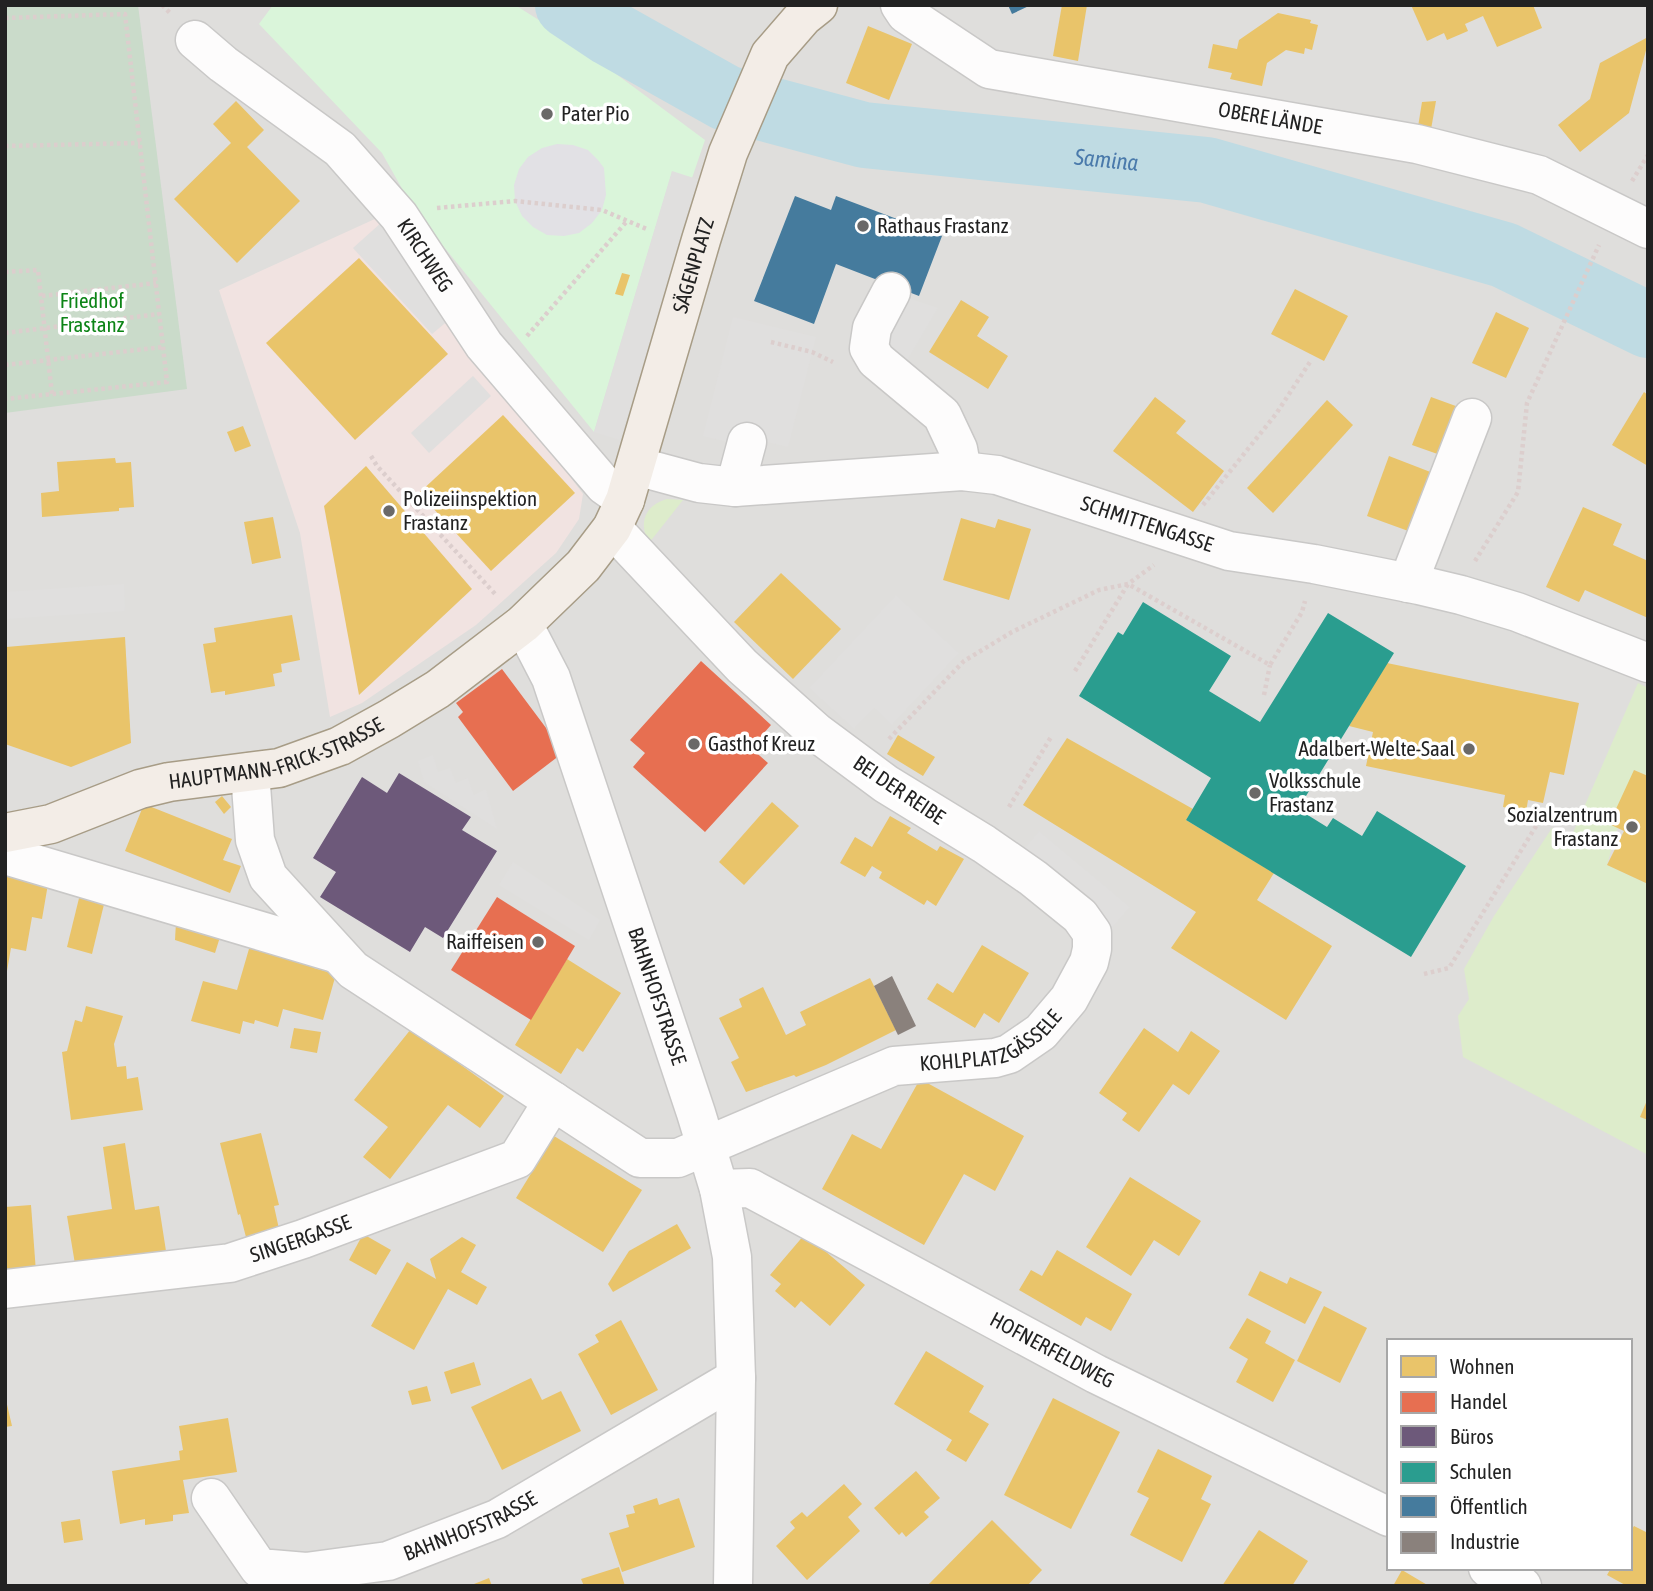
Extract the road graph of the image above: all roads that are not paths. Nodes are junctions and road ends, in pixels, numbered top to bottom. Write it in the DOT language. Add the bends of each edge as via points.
graph roads {
  1 [pos="900,5"];
  2 [pos="805,9"];
  3 [pos="195,40"];
  4 [pos="1648,229"];
  5 [pos="891,292"];
  6 [pos="1472,418"];
  7 [pos="747,442"];
  8 [pos="962,471"];
  9 [pos="735,487"];
  10 [pos="624,498"];
  11 [pos="1408,583"];
  12 [pos="511,611"];
  13 [pos="1648,663"];
  14 [pos="250,772"];
  15 [pos="5,833"];
  16 [pos="984,844"];
  17 [pos="5,855"];
  18 [pos="338,954"];
  19 [pos="553,1101"];
  20 [pos="706,1146"];
  21 [pos="719,1189"];
  22 [pos="5,1289"];
  23 [pos="736,1378"];
  24 [pos="211,1498"];
  25 [pos="1387,1516"];
  26 [pos="1492,1570"];
  27 [pos="733,1586"];
  28 [pos="1522,1586"];
  1 -- 4 [label="street, OBERE LÄNDE" via="906,14 989,69 1418,144 1539,175"];
  2 -- 10 [label="main road, SÄGENPLATZ" via="770,55 728,153"];
  3 -- 10 [label="street, KIRCHWEG" via="340,149 399,216 484,345 491,376 604,485"];
  5 -- 8 [label="street" via="872,328 869,348 876,360 942,415 958,449"];
  6 -- 11 [label="street"];
  7 -- 9 [label="street"];
  8 -- 9 [label="street, SCHMITTENGASSE"];
  8 -- 11 [label="street, SCHMITTENGASSE" via="997,475 1229,551"];
  9 -- 10 [label="street, SCHMITTENGASSE" via="699,483"];
  10 -- 12 [label="main road, SÄGENPLATZ" via="583,566"];
  10 -- 16 [label="street, BEI DER REIBE" via="644,561 741,666 825,721 886,785"];
  11 -- 13 [label="street, SCHMITTENGASSE" via="1517,612"];
  12 -- 14 [label="main road, HAUPTMANN-FRICK-STRASSE" via="438,689 340,746 279,768"];
  12 -- 20 [label="street, BAHNHOFSTRASSE" via="551,678"];
  14 -- 15 [label="main road, HAUPTMANN-FRICK-STRASSE" via="140,789 51,824"];
  14 -- 18 [label="street" via="255,841 268,877"];
  16 -- 20 [label="street, KOHLPLATZGÄSSELE" via="1080,916 1092,933 1089,962 1069,999 1041,1032 995,1058 894,1066"];
  17 -- 18 [label="street"];
  18 -- 19 [label="street" via="353,970"];
  19 -- 20 [label="street" via="640,1158 678,1158"];
  19 -- 22 [label="street, SINGERGASSE" via="517,1159 303,1239 230,1263"];
  20 -- 21 [label="street, BAHNHOFSTRASSE"];
  21 -- 23 [label="street, BAHNHOFSTRASSE" via="732,1257"];
  21 -- 25 [label="street, HOFNERFELDWEG" via="750,1188 1096,1374"];
  23 -- 24 [label="street, BAHNHOFSTRASSE" via="497,1519 388,1561 306,1573 259,1568"];
  23 -- 27 [label="street, BAHNHOFSTRASSE"];
  26 -- 28 [label="street"];
}
